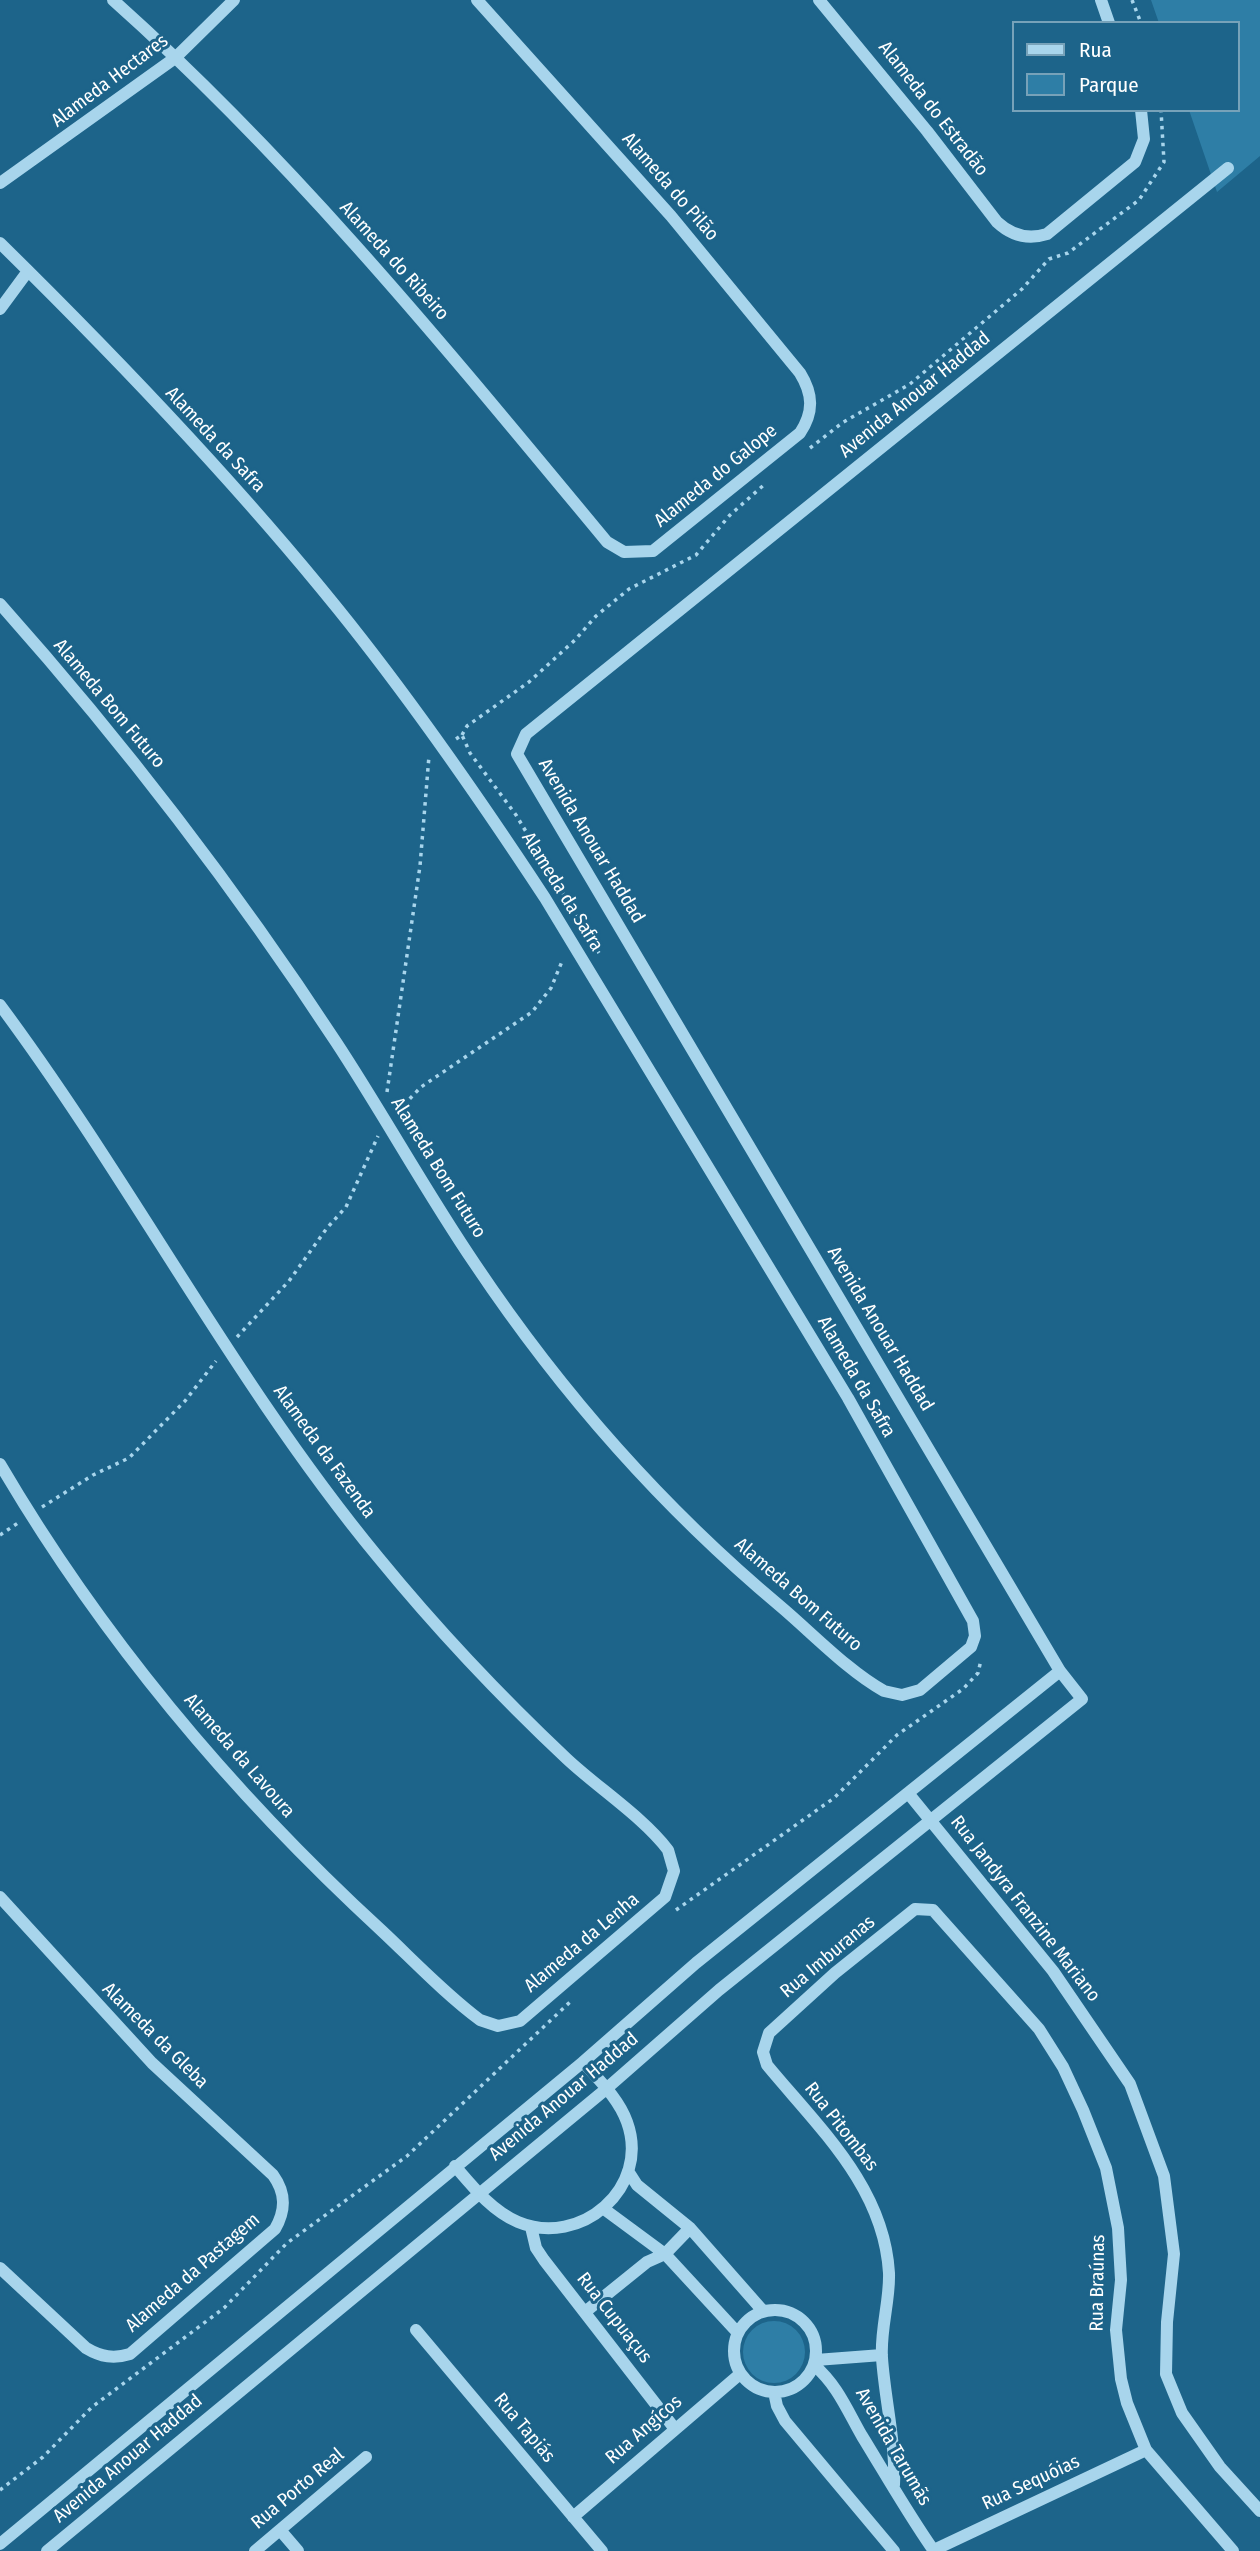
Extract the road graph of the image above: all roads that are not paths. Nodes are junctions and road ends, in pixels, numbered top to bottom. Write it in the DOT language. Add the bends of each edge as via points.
graph roads {
  1 [pos="113,0"];
  2 [pos="234,0"];
  3 [pos="477,0"];
  4 [pos="819,0"];
  5 [pos="1101,0"];
  6 [pos="1108,21"];
  7 [pos="175,58"];
  8 [pos="1141,112"];
  9 [pos="1228,168"];
  10 [pos="0,183"];
  11 [pos="0,243"];
  12 [pos="28,271"];
  13 [pos="0,309"];
  14 [pos="810,413"];
  15 [pos="634,554"];
  16 [pos="0,604"];
  17 [pos="0,1005"];
  18 [pos="0,1464"];
  19 [pos="1060,1671"];
  20 [pos="902,1695"];
  21 [pos="908,1793"];
  22 [pos="930,1820"];
  23 [pos="674,1871"];
  24 [pos="0,1897"];
  25 [pos="933,1910"];
  26 [pos="498,2026"];
  27 [pos="763,2052"];
  28 [pos="583,2062"];
  29 [pos="606,2089"];
  30 [pos="455,2166"];
  31 [pos="628,2171"];
  32 [pos="478,2193"];
  33 [pos="284,2200"];
  34 [pos="604,2210"];
  35 [pos="531,2227"];
  36 [pos="690,2228"];
  37 [pos="665,2254"];
  38 [pos="0,2268"];
  39 [pos="763,2311"];
  40 [pos="585,2312"];
  41 [pos="416,2330"];
  42 [pos="737,2332"];
  43 [pos="882,2355"];
  44 [pos="815,2363"];
  45 [pos="740,2374"];
  46 [pos="774,2392"];
  47 [pos="676,2429"];
  48 [pos="1146,2450"];
  49 [pos="366,2457"];
  50 [pos="894,2485"];
  51 [pos="1260,2511"];
  52 [pos="573,2516"];
  53 [pos="280,2530"];
  54 [pos="0,2544"];
  55 [pos="934,2550"];
  56 [pos="47,2551"];
  57 [pos="254,2551"];
  58 [pos="298,2551"];
  59 [pos="602,2551"];
  60 [pos="894,2551"];
  61 [pos="1233,2551"];
  1 -- 7 [label="street, Alameda do Ribeiro"];
  2 -- 7 [label="street, Alameda Hectares"];
  3 -- 14 [label="street, Alameda do Pilão" via="605,140 744,304 805,382"];
  4 -- 8 [label="street, Alameda do Estradão" via="997,222 1021,236 1046,234 1135,162 1145,128"];
  5 -- 6 [label="street"];
  7 -- 10 [label="street, Alameda Hectares"];
  7 -- 15 [label="street, Alameda do Ribeiro" via="424,321 607,542"];
  9 -- 19 [label="street, Avenida Anouar Haddad" via="526,734 517,754"];
  11 -- 12 [label="street, Alameda da Safra"];
  12 -- 13 [label="street"];
  12 -- 20 [label="street, Alameda da Safra" via="214,464 347,620 443,747 545,898 848,1398 973,1621 973,1642 967,1651 920,1690"];
  14 -- 15 [label="street, Alameda do Galope" via="800,433 661,546"];
  16 -- 20 [label="street, Alameda Bom Futuro" via="119,743 220,875 291,974 474,1264 603,1432 682,1517 767,1595 876,1687"];
  17 -- 23 [label="street, Alameda da Fazenda" via="314,1475 393,1576 522,1716 661,1842"];
  18 -- 26 [label="street, Alameda da Lavoura" via="30,1515 149,1681 240,1789 338,1891 462,2006"];
  19 -- 21 [label="street, Avenida Anouar Haddad"];
  19 -- 22 [label="street, Avenida Anouar Haddad" via="1082,1699"];
  21 -- 22 [label="street, Rua Jandyra Franzine Mariano"];
  21 -- 28 [label="street, Avenida Anouar Haddad" via="706,1955"];
  22 -- 29 [label="street, Avenida Anouar Haddad" via="719,1990"];
  22 -- 51 [label="street, Rua Jandyra Franzine Mariano" via="1054,1970 1130,2084 1164,2176 1174,2254 1166,2374 1182,2413 1220,2467"];
  23 -- 26 [label="street, Alameda da Lenha" via="670,1889 659,1903 520,2021"];
  24 -- 33 [label="street, Alameda da Gleba" via="143,2053 273,2175"];
  25 -- 27 [label="street, Rua Imburanas" via="915,1909 835,1973 769,2033"];
  25 -- 48 [label="street, Rua Braúnas" via="1039,2029 1063,2067 1096,2138 1118,2228 1121,2280 1116,2330 1121,2379"];
  27 -- 43 [label="street, Rua Pitombas" via="767,2065 851,2166 873,2205 889,2274"];
  28 -- 29 [label="street"];
  28 -- 30 [label="street, Avenida Anouar Haddad"];
  29 -- 31 [label="street" via="628,2125"];
  29 -- 32 [label="street, Avenida Anouar Haddad"];
  30 -- 32 [label="street"];
  30 -- 54 [label="street, Avenida Anouar Haddad"];
  31 -- 34 [label="street"];
  31 -- 36 [label="street" via="638,2185"];
  32 -- 35 [label="street" via="503,2214"];
  32 -- 56 [label="street, Avenida Anouar Haddad"];
  33 -- 38 [label="street, Alameda da Pastagem" via="275,2229 130,2354 110,2357 86,2348"];
  34 -- 35 [label="street" via="562,2228"];
  34 -- 37 [label="street"];
  35 -- 40 [label="street, Rua Cupuaçus" via="536,2248"];
  36 -- 37 [label="street"];
  36 -- 39 [label="street"];
  37 -- 40 [label="street" via="647,2262"];
  37 -- 42 [label="street"];
  39 -- 42 [label="street"];
  39 -- 44 [label="street" via="784,2310 803,2320 815,2339"];
  40 -- 47 [label="street, Rua Cupuaçus"];
  41 -- 52 [label="street, Rua Tapiás"];
  42 -- 45 [label="street" via="733,2354"];
  43 -- 44 [label="street"];
  43 -- 50 [label="street, Rua Pitombas" via="895,2453"];
  44 -- 46 [label="street" via="803,2382"];
  44 -- 50 [label="street, Avenida Tarumãs" via="830,2379"];
  45 -- 46 [label="street" via="755,2387"];
  45 -- 47 [label="street, Rua Angícos"];
  46 -- 60 [label="street" via="785,2421"];
  47 -- 52 [label="street, Rua Angícos"];
  48 -- 55 [label="street, Rua Sequóias"];
  48 -- 61 [label="street, Rua Braúnas"];
  49 -- 53 [label="street, Rua Porto Real"];
  50 -- 55 [label="street, Avenida Tarumãs"];
  52 -- 59 [label="street, Rua Tapiás"];
  53 -- 57 [label="street, Rua Porto Real"];
  53 -- 58 [label="street"];
}
